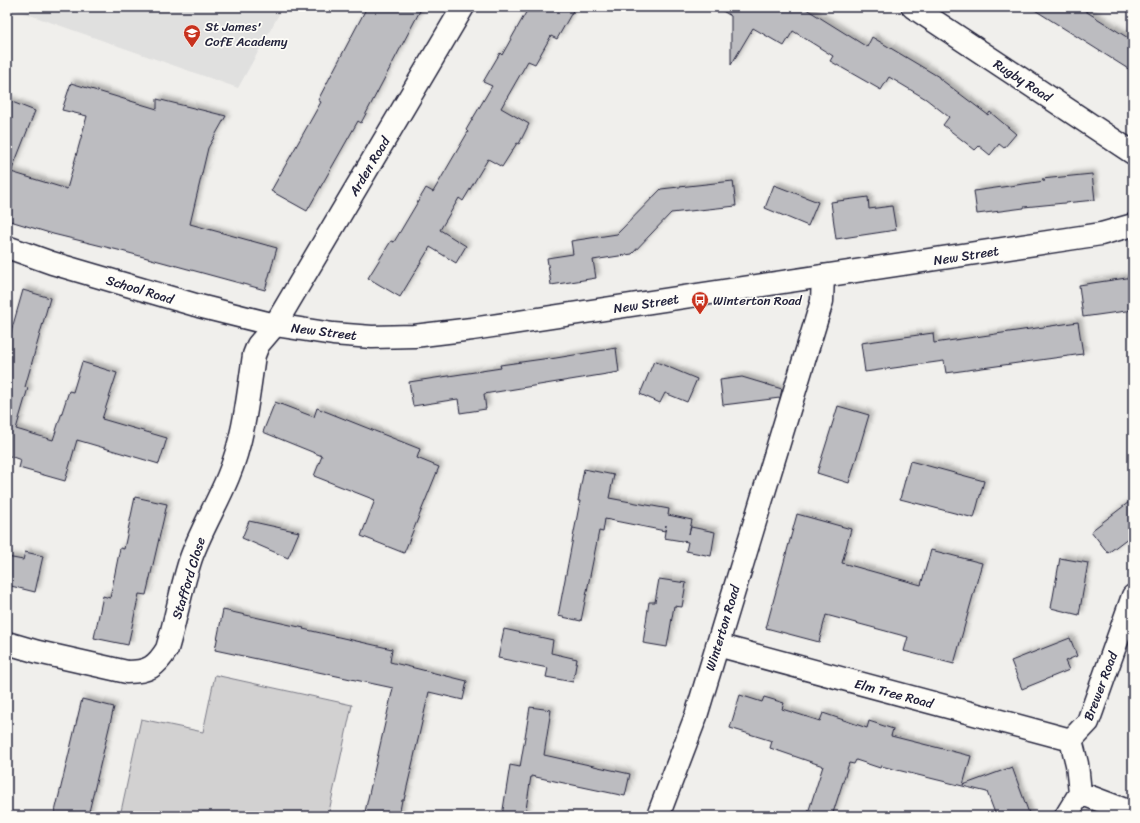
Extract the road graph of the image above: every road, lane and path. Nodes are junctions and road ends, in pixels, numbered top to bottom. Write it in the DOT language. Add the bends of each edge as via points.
graph roads {
  1 [pos="463,7"];
  2 [pos="913,7"];
  3 [pos="1133,153"];
  4 [pos="1133,225"];
  5 [pos="7,247"];
  6 [pos="823,276"];
  7 [pos="275,325"];
  8 [pos="1133,596"];
  9 [pos="7,643"];
  10 [pos="717,645"];
  11 [pos="1071,740"];
  12 [pos="1080,793"];
  13 [pos="1133,813"];
  14 [pos="658,816"];
  15 [pos="1066,816"];
  1 -- 7 [label="street, Arden Road"];
  2 -- 3 [label="street, Rugby Road"];
  4 -- 6 [label="street, New Street" via="1101,234"];
  5 -- 7 [label="street, School Road" via="52,263 199,306"];
  6 -- 7 [label="street, New Street" via="414,336 372,337 333,334"];
  6 -- 10 [label="street, Winterton Road" via="822,301"];
  7 -- 9 [label="street, Stafford Close" via="258,345 254,355 237,452 192,557 167,649 160,660 151,668 140,672 127,672"];
  8 -- 11 [label="street, Brewer Road" via="1088,722"];
  10 -- 11 [label="street, Elm Tree Road"];
  10 -- 14 [label="street, Winterton Road" via="696,716"];
  11 -- 12 [label="street"];
  12 -- 13 [label="street"];
  12 -- 15 [label="street"];
}
